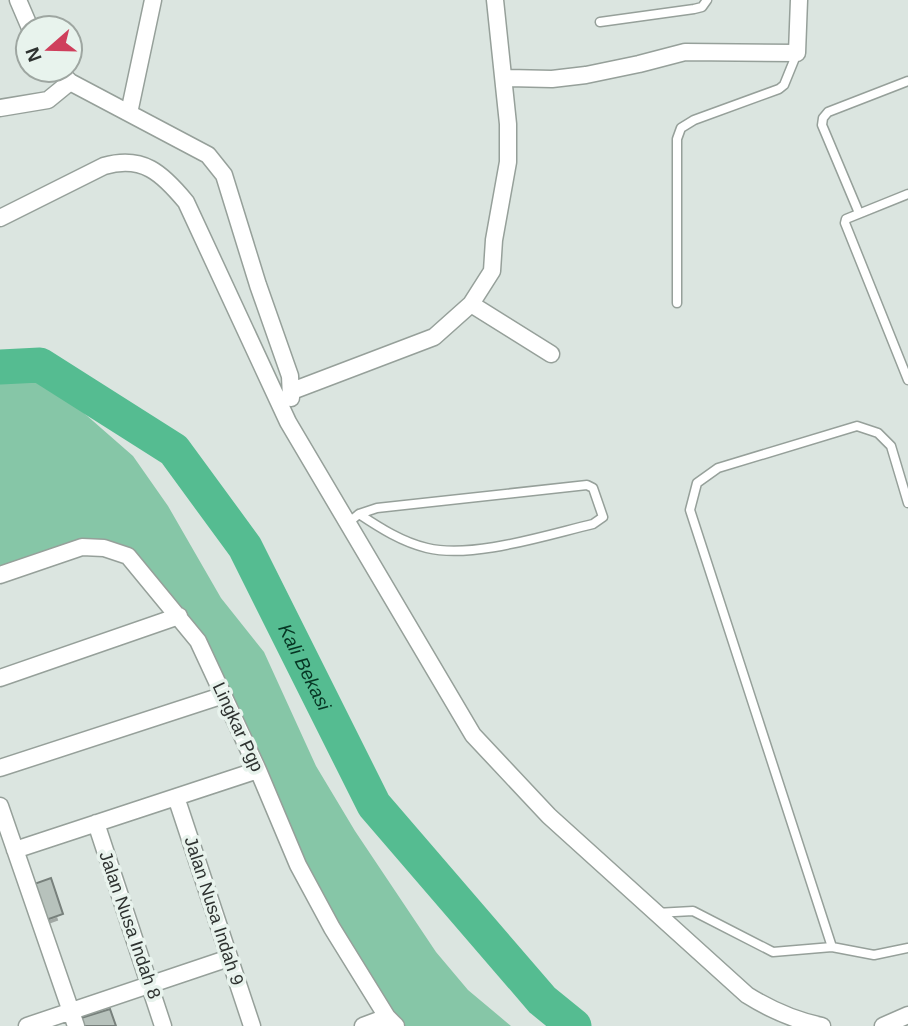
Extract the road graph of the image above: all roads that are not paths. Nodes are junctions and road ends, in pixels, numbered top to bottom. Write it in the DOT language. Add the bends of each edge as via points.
graph roads {
  1 [pos="153,0"];
  2 [pos="495,0"];
  3 [pos="707,0"];
  4 [pos="799,0"];
  5 [pos="600,22"];
  6 [pos="797,53"];
  7 [pos="505,78"];
  8 [pos="908,81"];
  9 [pos="59,84"];
  10 [pos="78,84"];
  11 [pos="0,108"];
  12 [pos="129,113"];
  13 [pos="908,194"];
  14 [pos="859,213"];
  15 [pos="0,218"];
  16 [pos="677,303"];
  17 [pos="471,304"];
  18 [pos="551,354"];
  19 [pos="908,380"];
  20 [pos="292,391"];
  21 [pos="288,422"];
  22 [pos="908,503"];
  23 [pos="353,519"];
  24 [pos="0,575"];
  25 [pos="179,616"];
  26 [pos="0,678"];
  27 [pos="224,695"];
  28 [pos="0,768"];
  29 [pos="258,770"];
  30 [pos="176,797"];
  31 [pos="0,806"];
  32 [pos="96,823"];
  33 [pos="15,850"];
  34 [pos="656,912"];
  35 [pos="832,947"];
  36 [pos="908,948"];
  37 [pos="229,958"];
  38 [pos="149,984"];
  39 [pos="908,1015"];
  40 [pos="74,1018"];
  41 [pos="392,1022"];
  42 [pos="27,1026"];
  43 [pos="163,1026"];
  44 [pos="252,1026"];
  45 [pos="363,1026"];
  46 [pos="821,1026"];
  47 [pos="883,1026"];
  1 -- 12 [label="street"];
  2 -- 7 [label="street"];
  3 -- 5 [label="lane" via="694,9"];
  4 -- 6 [label="street"];
  6 -- 7 [label="street" via="685,52 586,75"];
  6 -- 16 [label="lane" via="779,89 681,128 677,139"];
  7 -- 17 [label="street" via="508,162 492,271"];
  8 -- 14 [label="lane" via="828,112 823,118"];
  9 -- 11 [label="street" via="48,100"];
  10 -- 12 [label="street"];
  12 -- 20 [label="street" via="208,155 224,175"];
  13 -- 14 [label="lane"];
  14 -- 19 [label="lane" via="846,219 845,225"];
  15 -- 21 [label="street" via="121,161 136,162 169,181 186,202"];
  17 -- 18 [label="street"];
  17 -- 20 [label="street" via="434,337"];
  20 -- 21 [label="street"];
  21 -- 23 [label="street"];
  22 -- 35 [label="lane" via="891,446 878,433 857,426 718,468 697,484 690,510"];
  23 -- 23 [label="lane" via="376,508 587,485 593,488 603,517 593,524 486,548 451,551 427,548"];
  23 -- 34 [label="street" via="473,735 549,817"];
  24 -- 25 [label="street, Lingkar Pgp" via="82,547 104,548 128,556"];
  25 -- 26 [label="street"];
  25 -- 27 [label="street, Lingkar Pgp" via="198,640"];
  27 -- 28 [label="street"];
  27 -- 29 [label="street, Lingkar Pgp"];
  29 -- 30 [label="street"];
  29 -- 41 [label="street, Lingkar Pgp" via="298,865"];
  30 -- 32 [label="street"];
  30 -- 37 [label="street, Jalan Nusa Indah 9"];
  31 -- 33 [label="street"];
  32 -- 33 [label="street"];
  32 -- 38 [label="street, Jalan Nusa Indah 8"];
  33 -- 40 [label="street"];
  34 -- 35 [label="lane" via="693,911 773,952"];
  34 -- 46 [label="street" via="747,995 796,1021"];
  35 -- 36 [label="lane" via="874,954"];
  37 -- 38 [label="street"];
  37 -- 44 [label="street, Jalan Nusa Indah 9"];
  38 -- 40 [label="street"];
  38 -- 43 [label="street, Jalan Nusa Indah 8"];
  39 -- 47 [label="street"];
  40 -- 42 [label="street"];
  41 -- 45 [label="street"];
}
